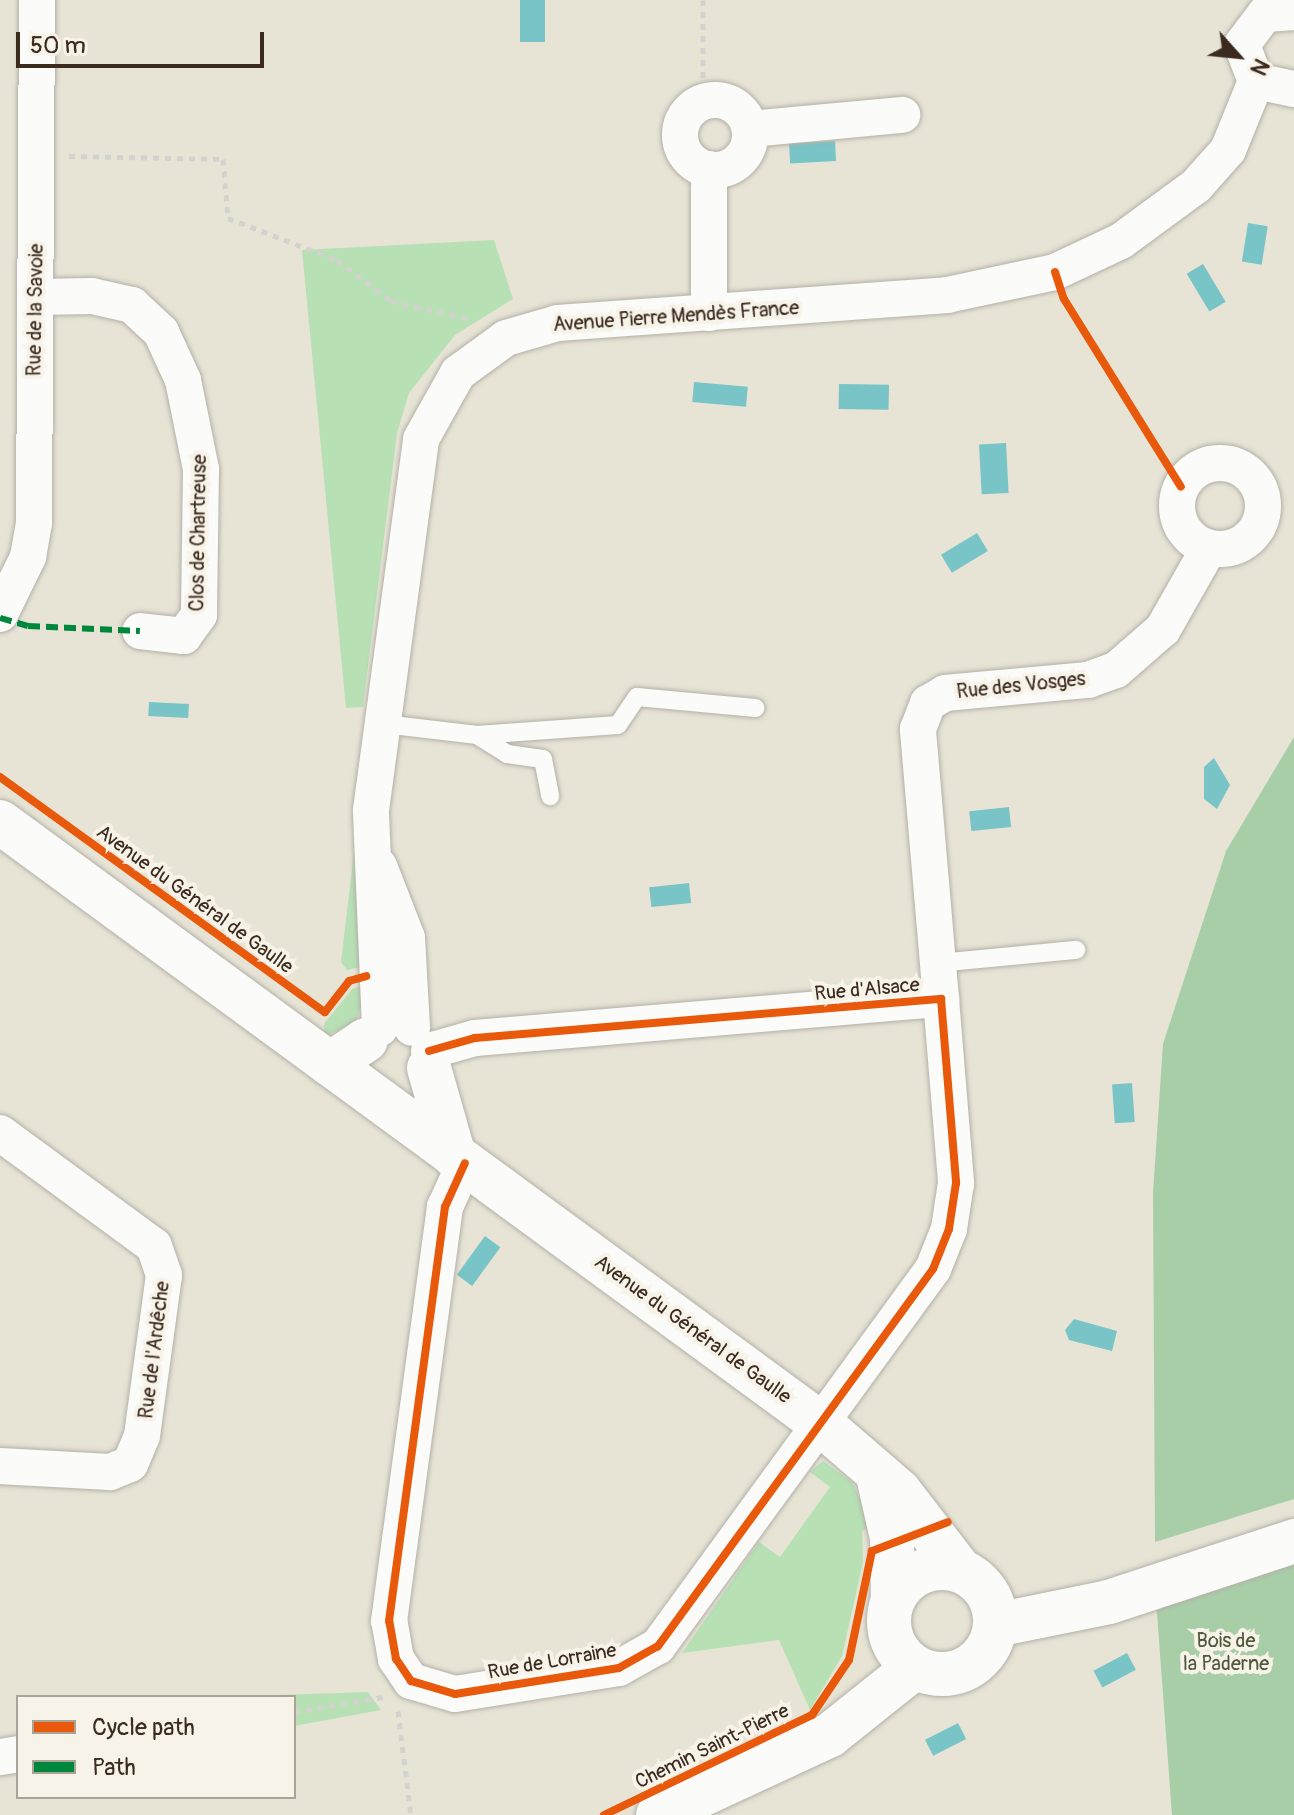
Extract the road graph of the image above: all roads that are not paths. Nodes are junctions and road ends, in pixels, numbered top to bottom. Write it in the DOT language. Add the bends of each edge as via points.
graph roads {
  1 [pos="37,0"];
  2 [pos="1293,9"];
  3 [pos="1256,81"];
  4 [pos="1294,89"];
  5 [pos="902,115"];
  6 [pos="750,129"];
  7 [pos="709,169"];
  8 [pos="35,297"];
  9 [pos="709,313"];
  10 [pos="1209,548"];
  11 [pos="0,614"];
  12 [pos="140,631"];
  13 [pos="755,708"];
  14 [pos="384,724"];
  15 [pos="477,735"];
  16 [pos="550,796"];
  17 [pos="0,822"];
  18 [pos="1076,950"];
  19 [pos="938,963"];
  20 [pos="941,999"];
  21 [pos="403,1043"];
  22 [pos="330,1064"];
  23 [pos="368,1091"];
  24 [pos="0,1133"];
  25 [pos="460,1159"];
  26 [pos="820,1423"];
  27 [pos="0,1466"];
  28 [pos="877,1474"];
  29 [pos="1294,1541"];
  30 [pos="960,1570"];
  31 [pos="893,1600"];
  32 [pos="996,1625"];
  33 [pos="914,1668"];
  34 [pos="658,1815"];
  1 -- 8 [label="street, Rue de la Savoie"];
  2 -- 3 [label="street" via="1265,14 1246,32 1242,58"];
  3 -- 4 [label="street"];
  3 -- 9 [label="street, Avenue Pierre Mendès France" via="1228,150 1196,186 1121,241 1055,272 977,292"];
  5 -- 6 [label="street"];
  6 -- 7 [label="street" via="739,160"];
  6 -- 7 [label="street" via="730,102 703,102 680,134 690,159"];
  7 -- 9 [label="street"];
  8 -- 11 [label="street, Rue de la Savoie" via="34,523 28,557"];
  8 -- 12 [label="street, Clos de Chartreuse" via="92,296 132,305 161,332 186,390 201,469 199,615 184,636"];
  9 -- 14 [label="street, Avenue Pierre Mendès France" via="539,327 506,338 458,373 421,439"];
  10 -- 10 [label="street" via="1251,537 1262,495 1232,464 1203,466 1181,487 1181,524"];
  10 -- 19 [label="street, Rue des Vosges" via="1163,629 1116,670 1088,680 945,693 928,703 918,729"];
  13 -- 15 [label="lane" via="637,697 618,725"];
  14 -- 15 [label="lane"];
  14 -- 21 [label="street, Avenue Pierre Mendès France" via="370,846 407,938"];
  15 -- 16 [label="lane" via="507,754 543,759"];
  17 -- 22 [label="street, Avenue du Général de Gaulle"];
  18 -- 19 [label="lane"];
  19 -- 20 [label="street, Rue des Vosges"];
  20 -- 21 [label="street, Rue d'Alsace"];
  20 -- 26 [label="street, Rue d'Alsace" via="956,1183 949,1229 933,1269"];
  21 -- 22 [label="street"];
  21 -- 23 [label="street, Avenue Pierre Mendès France" via="361,1055"];
  21 -- 23 [label="street" via="405,1092"];
  21 -- 25 [label="street"];
  22 -- 23 [label="street, Avenue du Général de Gaulle"];
  23 -- 25 [label="street, Avenue du Général de Gaulle"];
  24 -- 27 [label="street, Rue de l'Ardêche" via="154,1246 164,1275 142,1436 130,1464 110,1472"];
  25 -- 26 [label="street, Avenue du Général de Gaulle"];
  25 -- 26 [label="street, Rue de Lorraine" via="445,1207 389,1621 396,1659 411,1681 455,1694 619,1668 647,1656"];
  26 -- 28 [label="street, Avenue du Général de Gaulle"];
  28 -- 30 [label="street, Avenue du Général de Gaulle" via="899,1491"];
  28 -- 31 [label="street" via="892,1538"];
  29 -- 32 [label="street" via="1109,1602"];
  30 -- 31 [label="street" via="914,1575"];
  30 -- 32 [label="street" via="987,1592"];
  31 -- 33 [label="street" via="894,1645"];
  32 -- 33 [label="street" via="992,1643 967,1669 931,1674"];
  33 -- 34 [label="street, Chemin Saint-Pierre" via="830,1735"];
}
